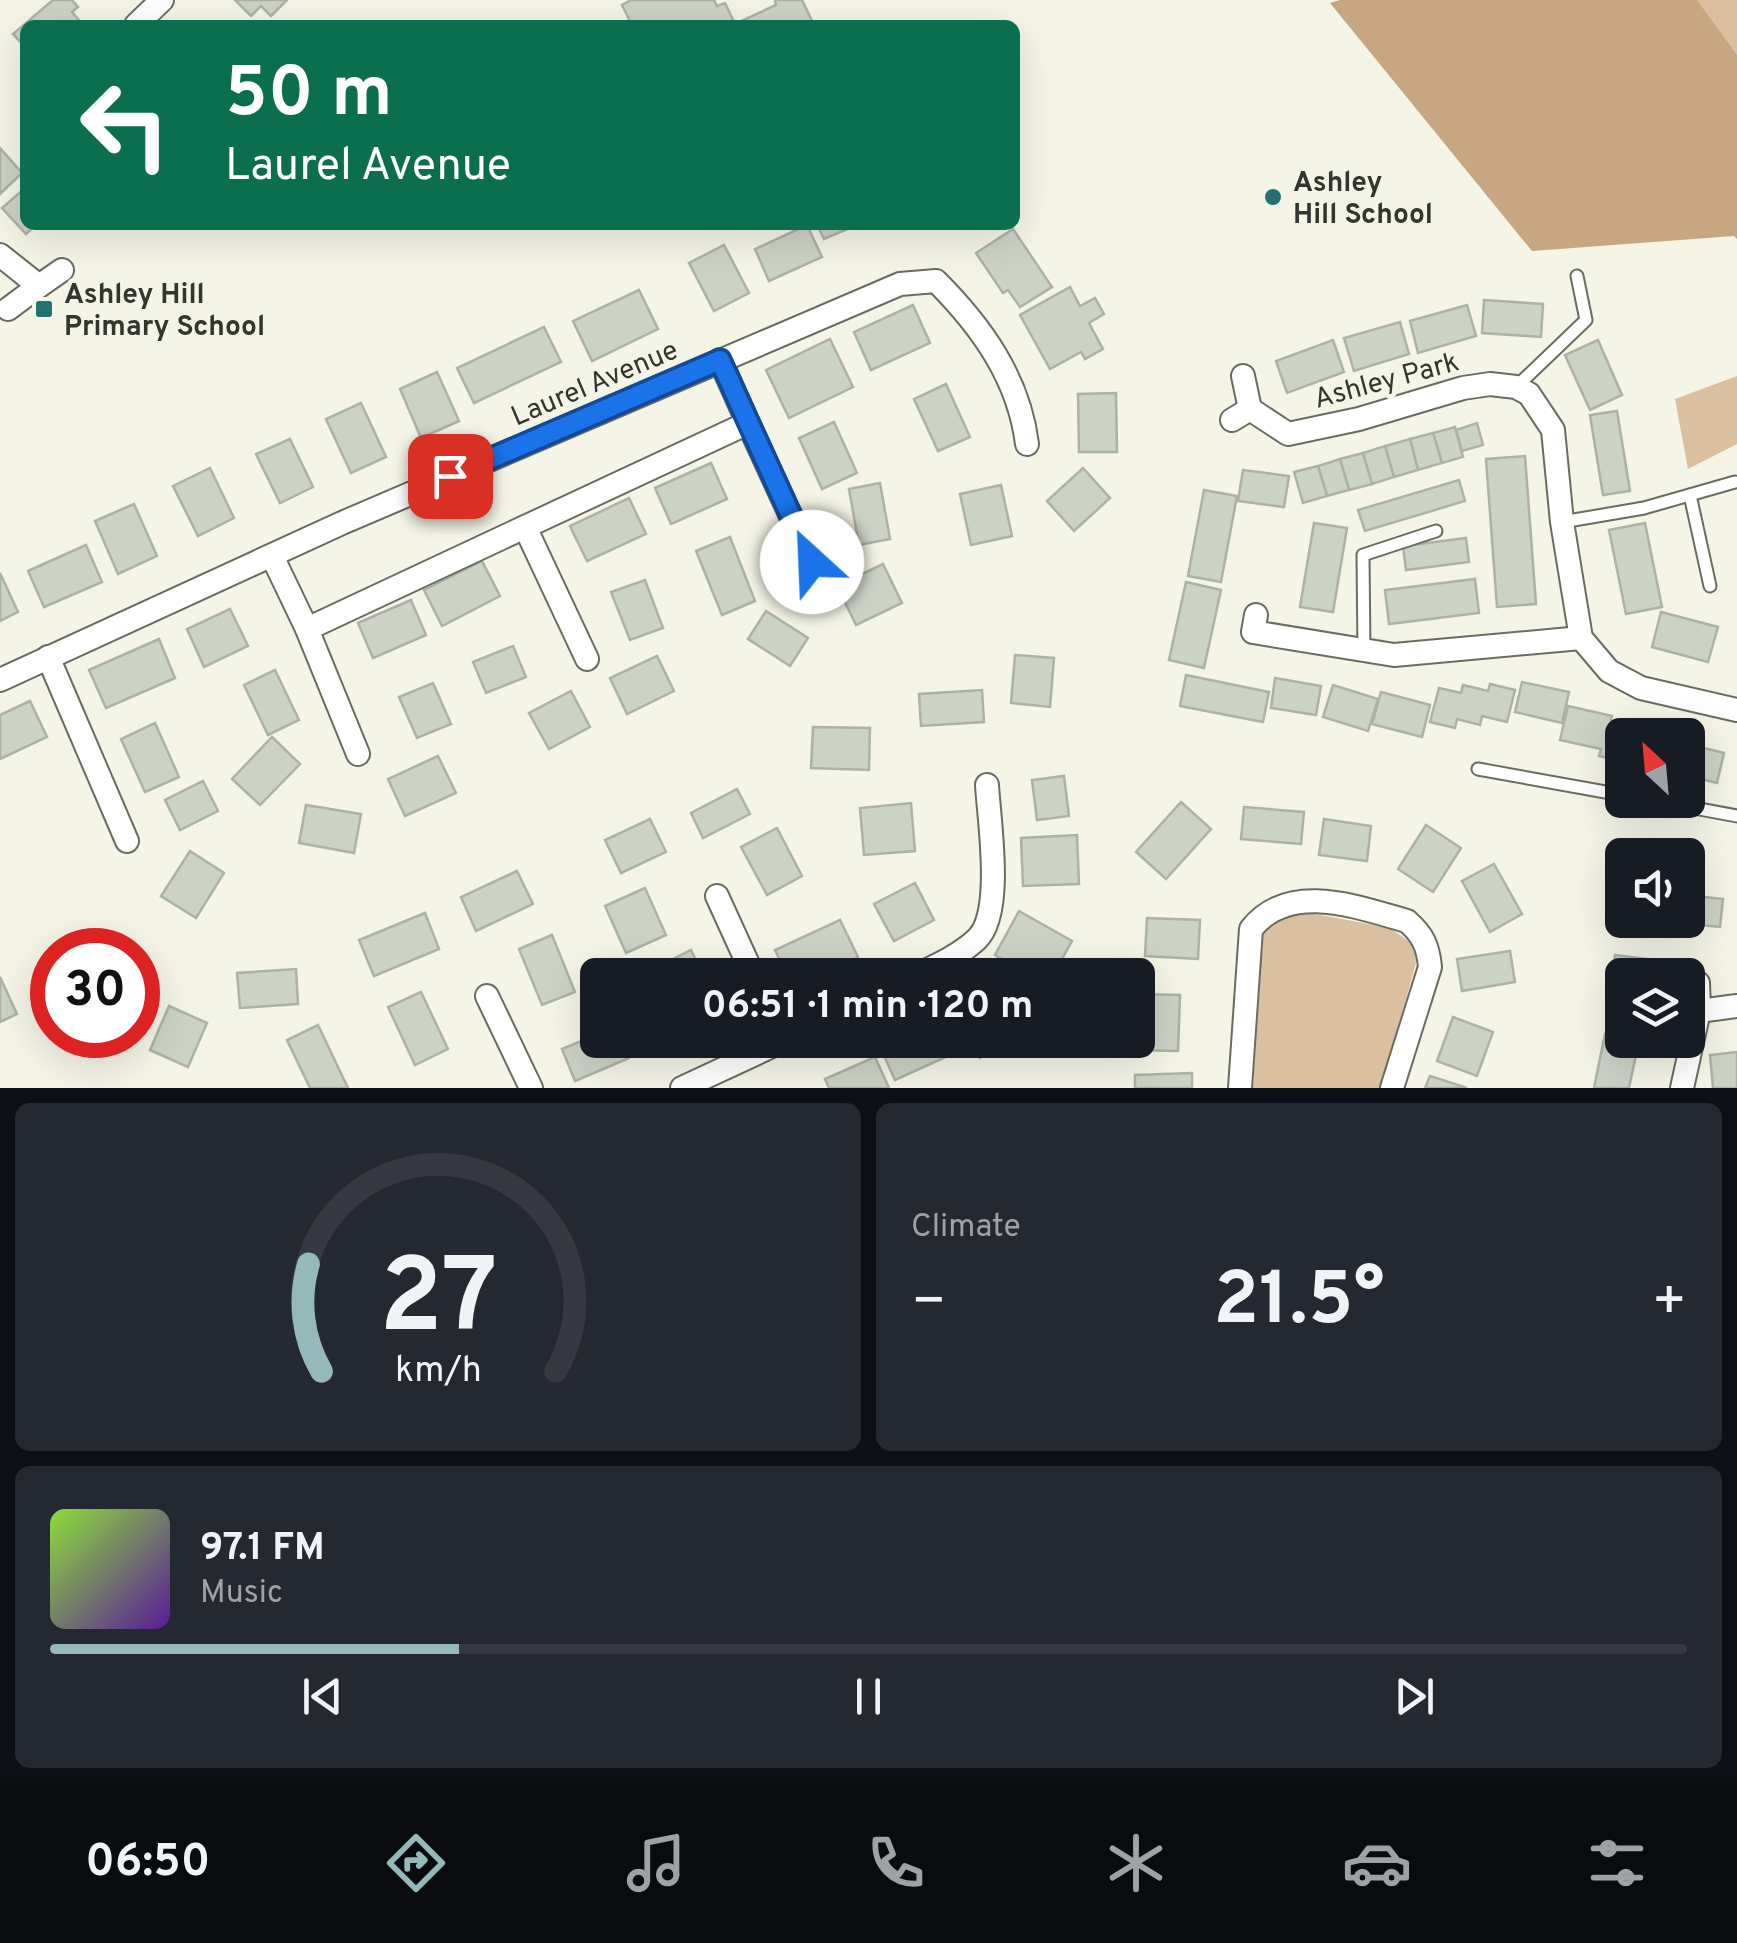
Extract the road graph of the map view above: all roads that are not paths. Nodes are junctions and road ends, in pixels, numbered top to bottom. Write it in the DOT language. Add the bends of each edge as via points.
graph roads {
  1 [pos="0,254"];
  2 [pos="62,270"];
  3 [pos="1577,276"];
  4 [pos="39,286"];
  5 [pos="8,309"];
  6 [pos="720,360"];
  7 [pos="1243,376"];
  8 [pos="1516,387"];
  9 [pos="748,423"];
  10 [pos="1027,444"];
  11 [pos="1735,482"];
  12 [pos="1690,495"];
  13 [pos="1562,522"];
  14 [pos="525,527"];
  15 [pos="1436,531"];
  16 [pos="272,556"];
  17 [pos="812,562"];
  18 [pos="1710,586"];
  19 [pos="1256,615"];
  20 [pos="307,630"];
  21 [pos="1582,638"];
  22 [pos="1364,653"];
  23 [pos="48,657"];
  24 [pos="587,658"];
  25 [pos="0,680"];
  26 [pos="1737,710"];
  27 [pos="358,754"];
  28 [pos="1478,769"];
  29 [pos="987,785"];
  30 [pos="1605,792"];
  31 [pos="1705,810"];
  32 [pos="1737,816"];
  33 [pos="127,841"];
  34 [pos="717,896"];
  35 [pos="745,958"];
  36 [pos="951,958"];
  37 [pos="487,996"];
  38 [pos="1737,1006"];
  39 [pos="1705,1010"];
  40 [pos="746,1058"];
  41 [pos="1689,1058"];
  42 [pos="530,1088"];
  43 [pos="682,1088"];
  44 [pos="1240,1088"];
  45 [pos="1392,1088"];
  46 [pos="1682,1088"];
  1 -- 4 [label="street"];
  2 -- 4 [label="street"];
  3 -- 8 [label="lane" via="1586,320"];
  4 -- 5 [label="street"];
  6 -- 9 [label="street, Laurel Avenue"];
  6 -- 10 [label="street, Laurel Avenue" via="900,284 936,281 1007,372"];
  6 -- 16 [label="street, Laurel Avenue"];
  7 -- 8 [label="street, Ashley Park" via="1241,414 1288,434 1463,388"];
  8 -- 13 [label="street" via="1529,394 1553,430"];
  9 -- 14 [label="street"];
  9 -- 17 [label="street, Laurel Avenue"];
  11 -- 12 [label="lane"];
  12 -- 13 [label="lane"];
  12 -- 18 [label="lane"];
  13 -- 21 [label="street"];
  14 -- 20 [label="street"];
  14 -- 24 [label="street"];
  15 -- 22 [label="lane" via="1364,554"];
  16 -- 20 [label="street"];
  16 -- 23 [label="street, Laurel Avenue"];
  19 -- 22 [label="street" via="1253,632"];
  20 -- 27 [label="street"];
  21 -- 22 [label="street"];
  21 -- 26 [label="street" via="1609,671 1641,688"];
  23 -- 25 [label="street, Laurel Avenue"];
  23 -- 33 [label="street"];
  28 -- 30 [label="lane"];
  29 -- 36 [label="street" via="993,903 981,936"];
  31 -- 32 [label="lane"];
  34 -- 35 [label="street"];
  37 -- 42 [label="street"];
  38 -- 39 [label="street"];
  40 -- 43 [label="street"];
  41 -- 46 [label="street"];
  44 -- 45 [label="street" via="1251,929 1274,907 1300,900 1407,921 1428,948 1430,967"];
}
